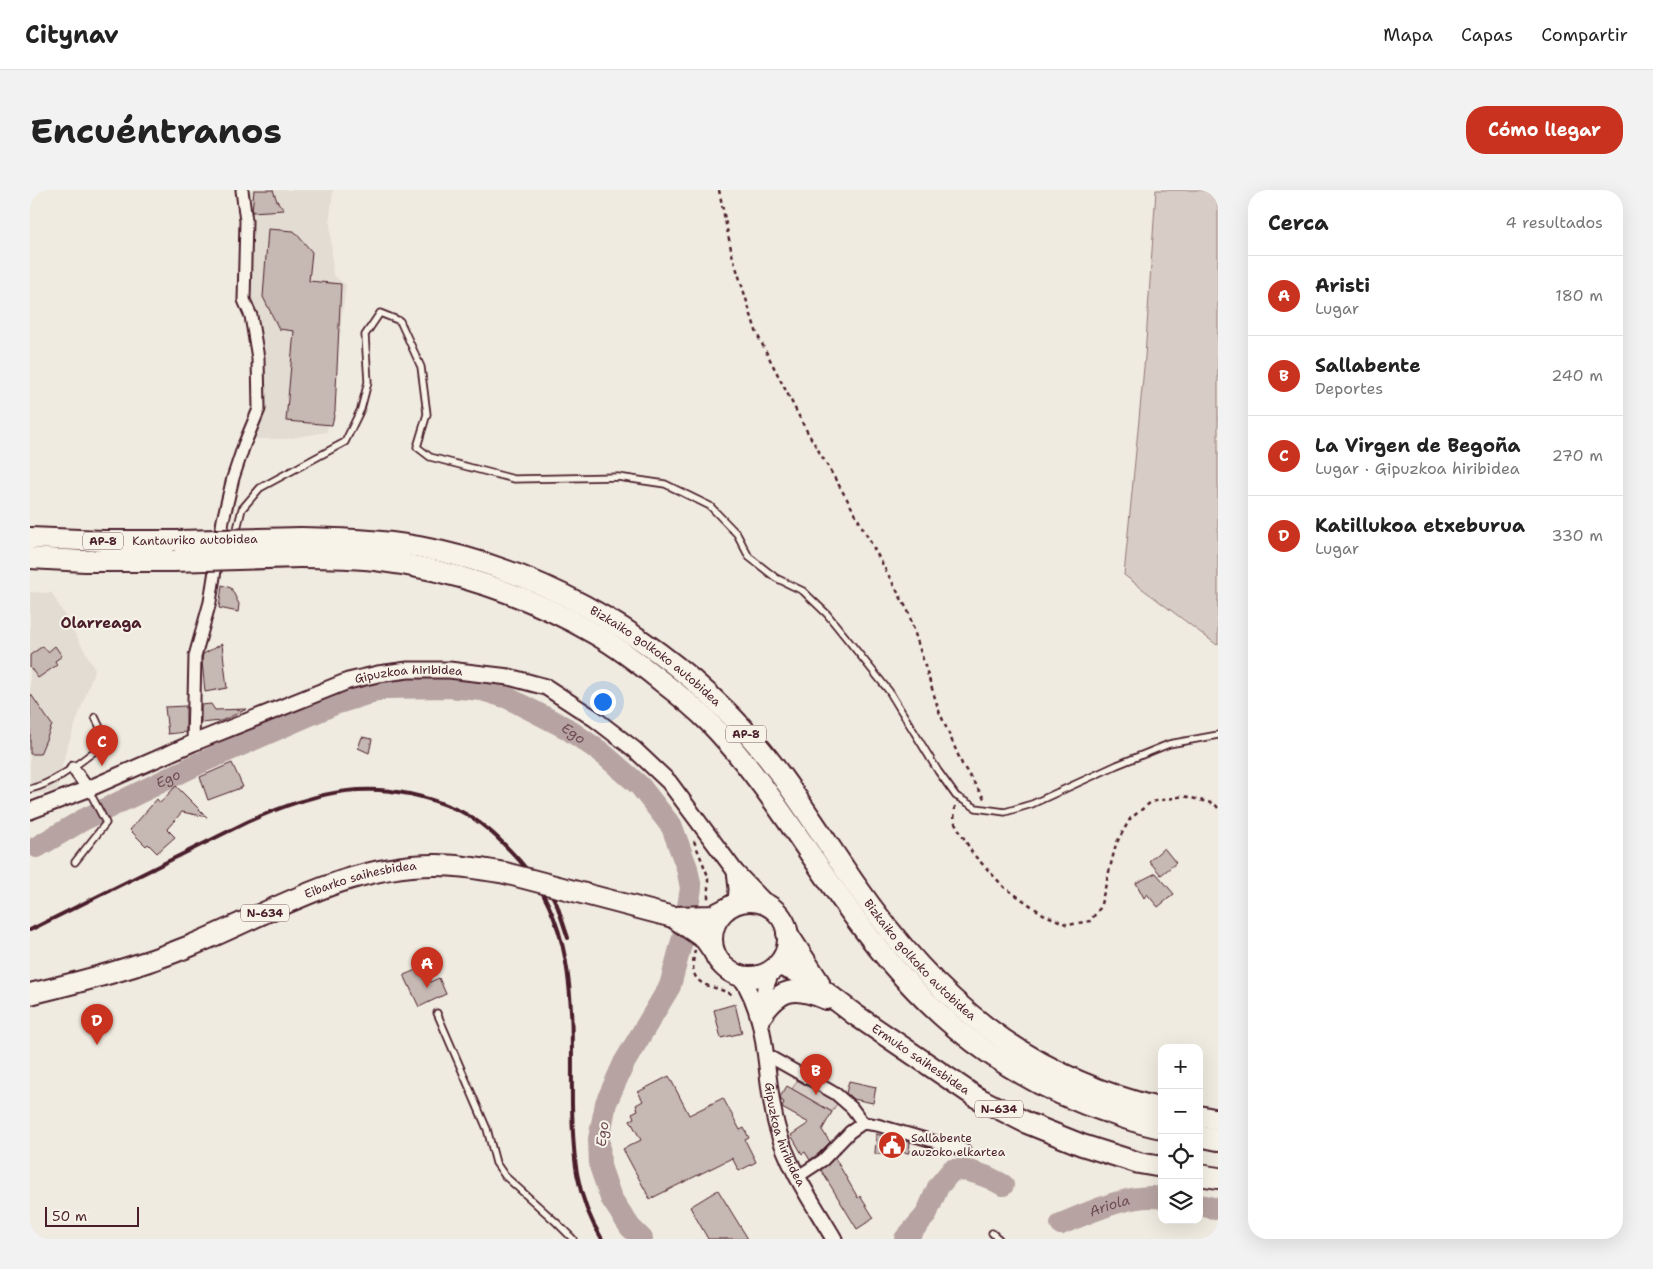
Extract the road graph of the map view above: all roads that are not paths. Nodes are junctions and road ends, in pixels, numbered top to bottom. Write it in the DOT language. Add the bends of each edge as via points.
graph roads {
  1 [pos="242,190"];
  2 [pos="30,538"];
  3 [pos="234,546"];
  4 [pos="300,548"];
  5 [pos="228,552"];
  6 [pos="30,558"];
  7 [pos="217,558"];
  8 [pos="95,717"];
  9 [pos="1218,735"];
  10 [pos="194,743"];
  11 [pos="72,768"];
  12 [pos="30,789"];
  13 [pos="92,794"];
  14 [pos="30,811"];
  15 [pos="76,862"];
  16 [pos="735,871"];
  17 [pos="769,906"];
  18 [pos="712,913"];
  19 [pos="787,933"];
  20 [pos="714,952"];
  21 [pos="775,968"];
  22 [pos="740,976"];
  23 [pos="826,992"];
  24 [pos="30,994"];
  25 [pos="437,1013"];
  26 [pos="854,1014"];
  27 [pos="761,1019"];
  28 [pos="765,1054"];
  29 [pos="1087,1095"];
  30 [pos="1158,1108"];
  31 [pos="1203,1117"];
  32 [pos="1218,1120"];
  33 [pos="863,1123"];
  34 [pos="1155,1127"];
  35 [pos="1203,1137"];
  36 [pos="1218,1140"];
  37 [pos="964,1150"];
  38 [pos="1158,1166"];
  39 [pos="1203,1176"];
  40 [pos="797,1177"];
  41 [pos="1218,1178"];
  42 [pos="992,1233"];
  43 [pos="573,1239"];
  44 [pos="834,1239"];
  45 [pos="999,1239"];
  1 -- 7 [label="street" via="246,221 244,300 251,316 258,358 258,409 233,478"];
  2 -- 4 [label="highway, Kantauriko autobidea / AP-8, bridge"];
  3 -- 9 [label="lane" via="242,509 260,488 345,442 361,409 368,382 365,335 380,313 400,321 421,367 427,414 417,447 430,457 514,479 618,476 664,484 710,506 737,534 749,557 776,578 802,591 827,614 889,691 956,796 976,808 1005,812 1032,804 1169,744"];
  4 -- 6 [label="highway, Kantauriko autobidea / AP-8, bridge" via="173,561"];
  4 -- 29 [label="highway, Bizkaiko golkoko autobidea / AP-8" via="340,558 414,566 472,580 537,604 595,634 636,661 710,722 776,804 874,943 941,1017 1000,1062 1039,1084"];
  5 -- 7 [label="lane"];
  7 -- 10 [label="street" via="210,602 195,656"];
  8 -- 11 [label="lane" via="107,742"];
  10 -- 13 [label="street, Gipuzkoa hiribidea"];
  10 -- 16 [label="street, Gipuzkoa hiribidea" via="348,681 378,674 449,670 509,677 546,687 634,749 669,782"];
  11 -- 12 [label="lane" via="44,786"];
  11 -- 13 [label="street"];
  13 -- 14 [label="street, Gipuzkoa hiribidea"];
  13 -- 15 [label="lane" via="106,822"];
  16 -- 17 [label="street, Gipuzkoa hiribidea"];
  16 -- 18 [label="street" via="737,889"];
  17 -- 18 [label="highway, N-634" via="747,901"];
  17 -- 19 [label="highway"];
  18 -- 20 [label="highway" via="705,939"];
  18 -- 20 [label="highway" via="718,918 713,928"];
  18 -- 24 [label="highway, Eibarko saihesbidea / N-634, bridge" via="673,917 469,866 406,867 348,879 138,965"];
  19 -- 21 [label="highway" via="785,954"];
  19 -- 23 [label="highway"];
  20 -- 22 [label="highway" via="720,963"];
  21 -- 22 [label="highway" via="762,975"];
  21 -- 23 [label="highway" via="792,969"];
  21 -- 27 [label="street" via="765,988"];
  22 -- 27 [label="street" via="749,988"];
  23 -- 26 [label="highway, Ermuko saihesbidea / N-634"];
  25 -- 43 [label="lane" via="484,1122 496,1163 505,1176"];
  26 -- 27 [label="highway" via="827,999 799,990 778,998 769,1005"];
  26 -- 38 [label="highway, Ermuko saihesbidea / N-634" via="976,1097 1027,1123 1082,1145"];
  27 -- 28 [label="street, Gipuzkoa hiribidea"];
  28 -- 33 [label="street" via="836,1094"];
  28 -- 40 [label="street, Gipuzkoa hiribidea" via="776,1127"];
  29 -- 30 [label="highway, AP-8"];
  29 -- 34 [label="highway, AP-8"];
  31 -- 32 [label="highway"];
  33 -- 37 [label="street"];
  33 -- 40 [label="street" via="823,1160"];
  35 -- 36 [label="highway"];
  39 -- 41 [label="highway"];
  40 -- 44 [label="street, Gipuzkoa hiribidea"];
  42 -- 45 [label="lane"];
}
